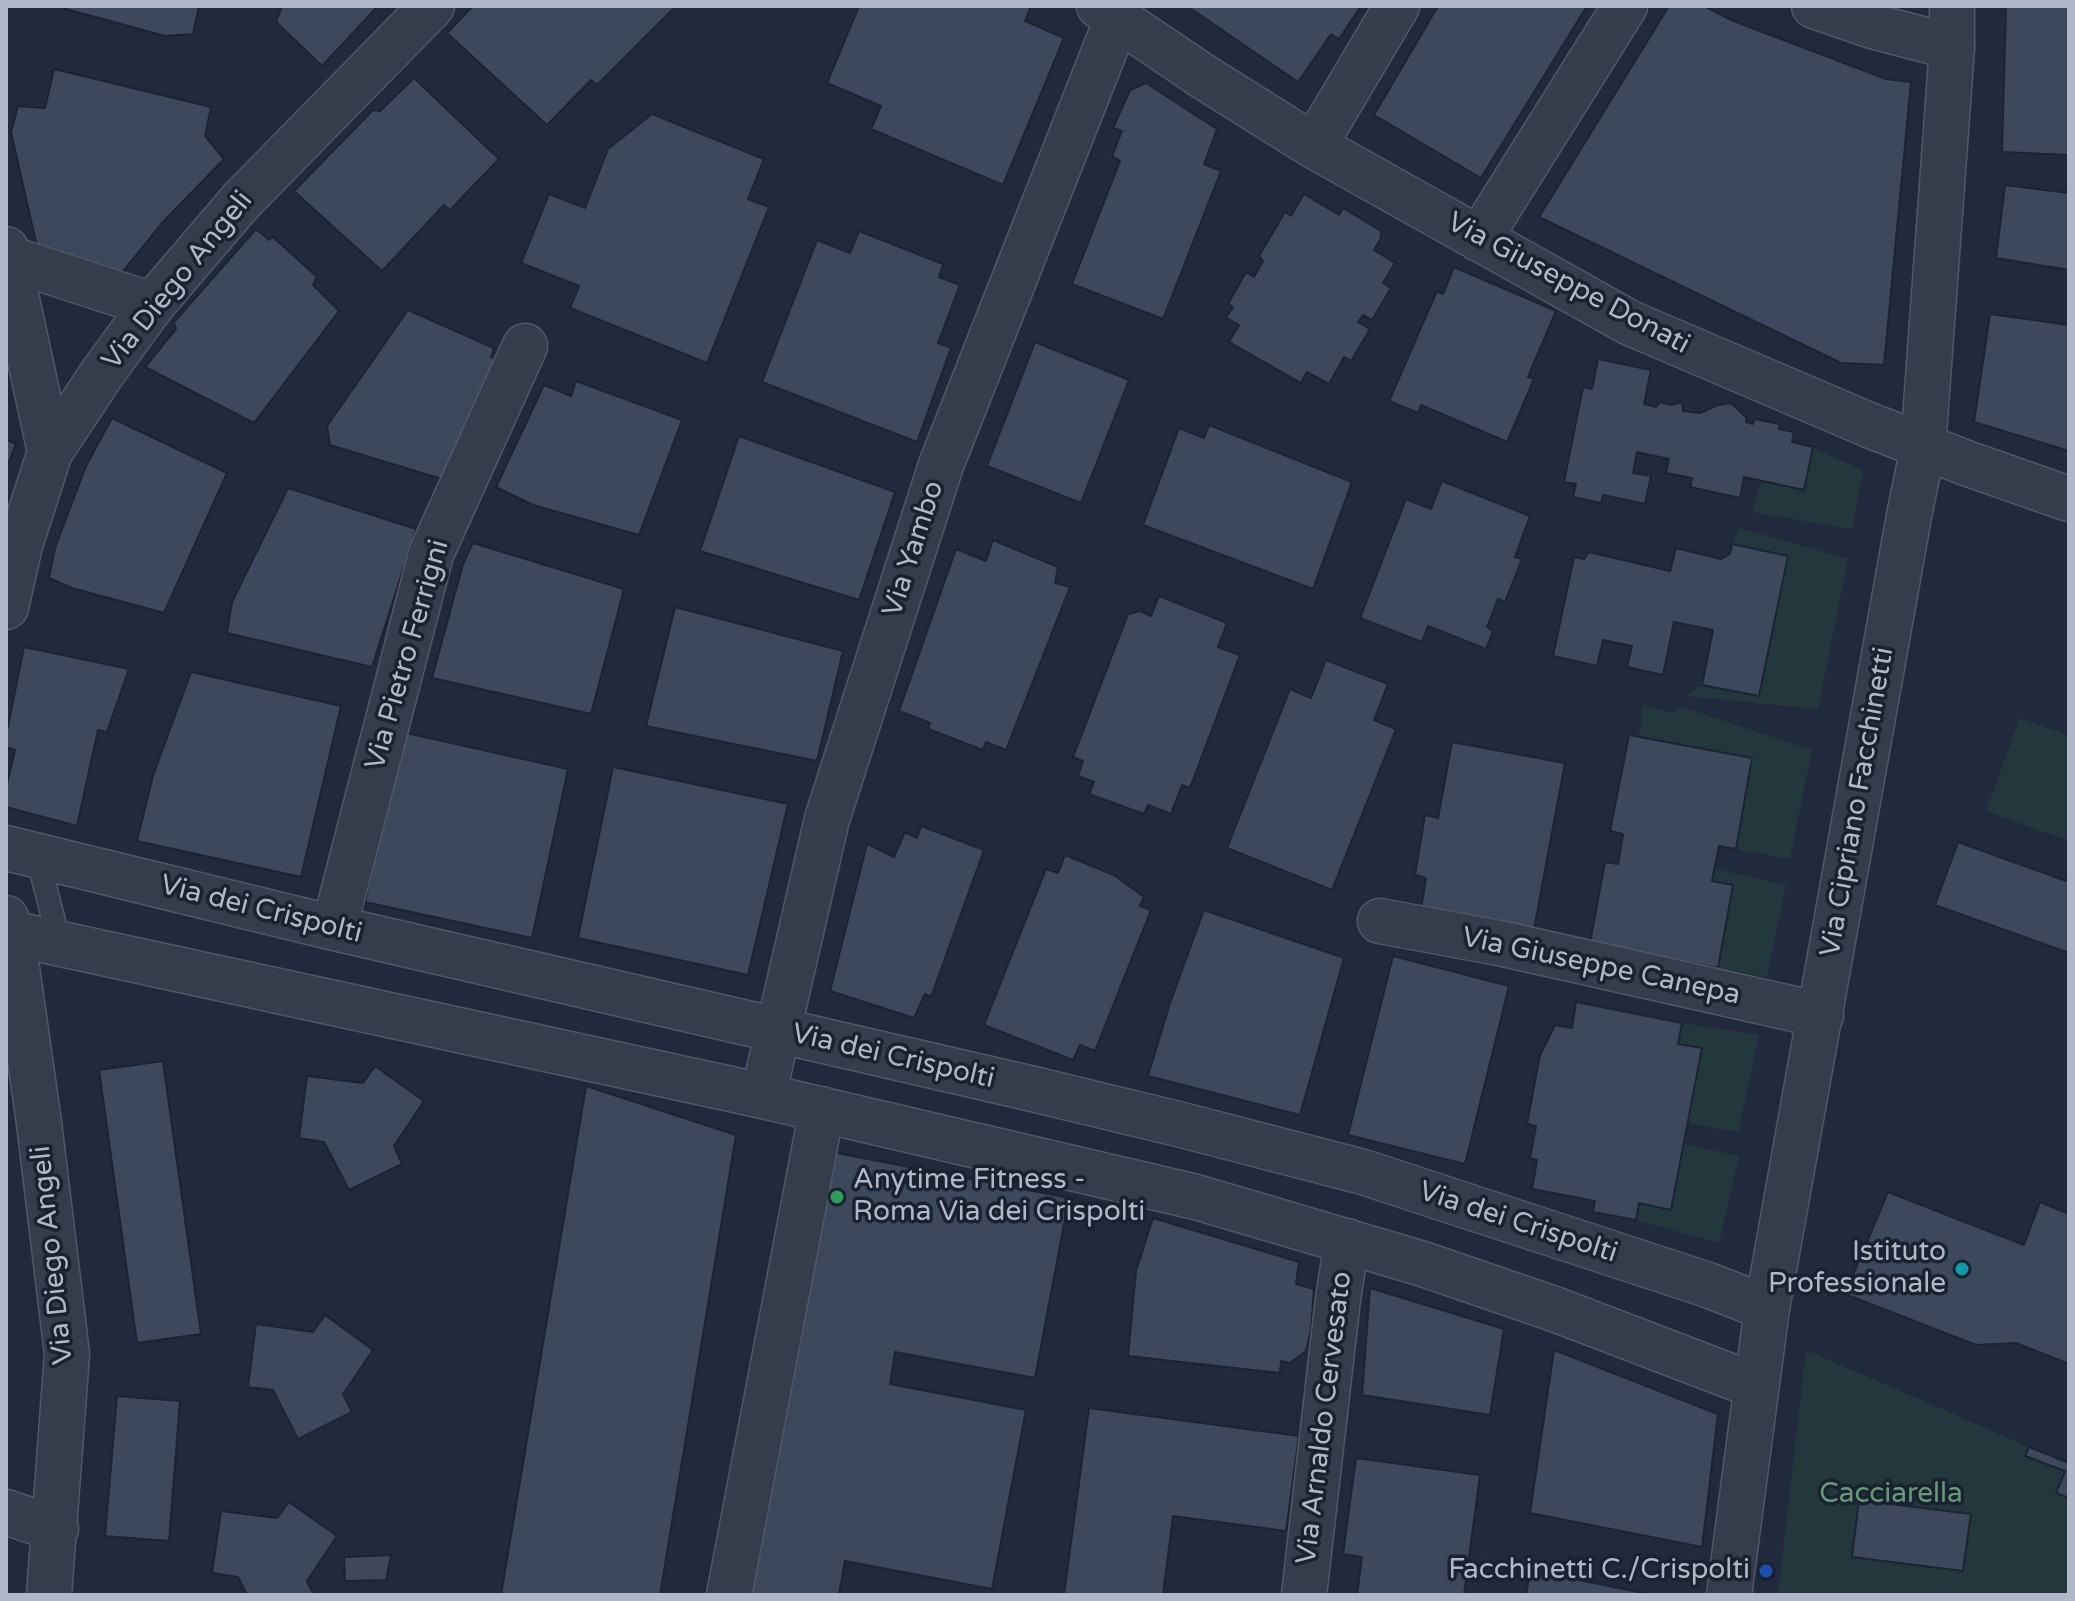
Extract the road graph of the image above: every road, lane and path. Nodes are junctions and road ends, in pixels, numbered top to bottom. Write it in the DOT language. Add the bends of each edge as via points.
graph roads {
  1 [pos="432,6"];
  2 [pos="1397,6"];
  3 [pos="1625,6"];
  4 [pos="1814,6"];
  5 [pos="1108,12"];
  6 [pos="1952,27"];
  7 [pos="1314,146"];
  8 [pos="1479,239"];
  9 [pos="7,254"];
  10 [pos="152,305"];
  11 [pos="525,346"];
  12 [pos="1923,447"];
  13 [pos="50,452"];
  14 [pos="2069,499"];
  15 [pos="6,607"];
  16 [pos="22,851"];
  17 [pos="1380,921"];
  18 [pos="8,928"];
  19 [pos="334,928"];
  20 [pos="60,945"];
  21 [pos="1821,1015"];
  22 [pos="779,1030"];
  23 [pos="763,1096"];
  24 [pos="822,1109"];
  25 [pos="1347,1241"];
  26 [pos="1767,1308"];
  27 [pos="1756,1386"];
  28 [pos="6,1512"];
  29 [pos="56,1529"];
  30 [pos="49,1595"];
  31 [pos="729,1595"];
  32 [pos="1304,1595"];
  33 [pos="1729,1595"];
  1 -- 10 [label="street, Via Diego Angeli" via="241,201"];
  2 -- 7 [label="street"];
  3 -- 8 [label="street"];
  4 -- 6 [label="street" via="1872,26"];
  5 -- 7 [label="street, Via Giuseppe Donati"];
  5 -- 22 [label="street, Via Yambo" via="941,465 827,819"];
  6 -- 12 [label="street, Via Cipriano Facchinetti"];
  7 -- 8 [label="street, Via Giuseppe Donati"];
  8 -- 12 [label="street, Via Giuseppe Donati" via="1630,323"];
  9 -- 10 [label="street"];
  9 -- 13 [label="street"];
  10 -- 13 [label="street, Via Diego Angeli"];
  11 -- 19 [label="street, Via Pietro Ferrigni" via="431,554"];
  12 -- 14 [label="street, Via Giuseppe Donati"];
  12 -- 21 [label="street, Via Cipriano Facchinetti"];
  13 -- 15 [label="street, Via Diego Angeli"];
  16 -- 19 [label="street, Via dei Crispolti"];
  16 -- 20 [label="lane"];
  17 -- 21 [label="street, Via Giuseppe Canepa"];
  18 -- 20 [label="street"];
  18 -- 29 [label="street, Via Diego Angeli" via="67,1354"];
  19 -- 22 [label="street, Via dei Crispolti"];
  20 -- 23 [label="street"];
  21 -- 26 [label="street, Via Cipriano Facchinetti"];
  22 -- 23 [label="street, Via Yambo"];
  22 -- 26 [label="street, Via dei Crispolti" via="1363,1172"];
  23 -- 24 [label="street"];
  24 -- 25 [label="street" via="1196,1197"];
  24 -- 31 [label="street"];
  25 -- 27 [label="street" via="1557,1310"];
  25 -- 32 [label="street, Via Arnaldo Cervesato"];
  26 -- 27 [label="street, Via Cipriano Facchinetti"];
  27 -- 33 [label="street, Via Cipriano Facchinetti"];
  28 -- 29 [label="street"];
  29 -- 30 [label="street, Via Diego Angeli"];
}
